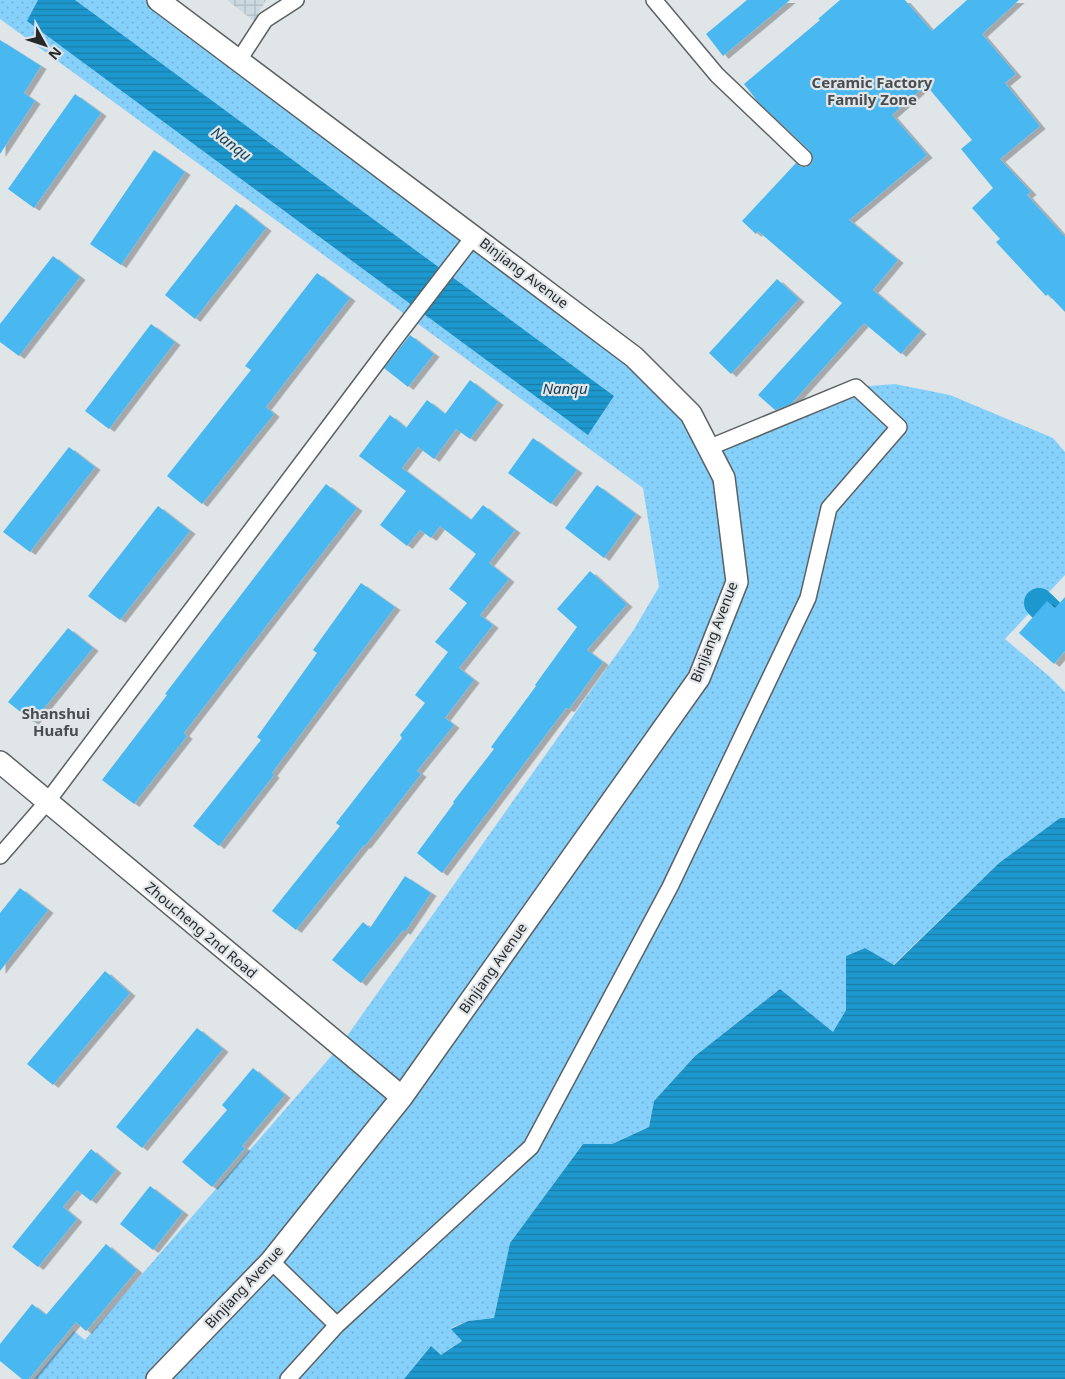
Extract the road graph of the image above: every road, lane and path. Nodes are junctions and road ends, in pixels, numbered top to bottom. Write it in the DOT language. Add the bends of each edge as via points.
graph roads {
  1 [pos="158,0"];
  2 [pos="296,0"];
  3 [pos="654,0"];
  4 [pos="239,60"];
  5 [pos="804,158"];
  6 [pos="471,240"];
  7 [pos="708,448"];
  8 [pos="0,762"];
  9 [pos="47,802"];
  10 [pos="0,856"];
  11 [pos="402,1097"];
  12 [pos="271,1260"];
  13 [pos="337,1326"];
  14 [pos="157,1379"];
  15 [pos="288,1379"];
  1 -- 4 [label="street, Binjiang Avenue"];
  2 -- 4 [label="street" via="265,20"];
  3 -- 5 [label="street" via="717,74"];
  4 -- 6 [label="street, Binjiang Avenue"];
  6 -- 7 [label="street, Binjiang Avenue" via="634,357 691,414"];
  6 -- 9 [label="street"];
  7 -- 11 [label="street, Binjiang Avenue" via="724,478 737,582 699,678"];
  7 -- 13 [label="street" via="856,387 899,427 830,508 808,598 670,887 531,1147"];
  8 -- 9 [label="street, Zhoucheng 2nd Road"];
  9 -- 10 [label="street"];
  9 -- 11 [label="street, Zhoucheng 2nd Road"];
  11 -- 12 [label="street, Binjiang Avenue"];
  12 -- 13 [label="street"];
  12 -- 14 [label="street, Binjiang Avenue"];
  13 -- 15 [label="street"];
}
